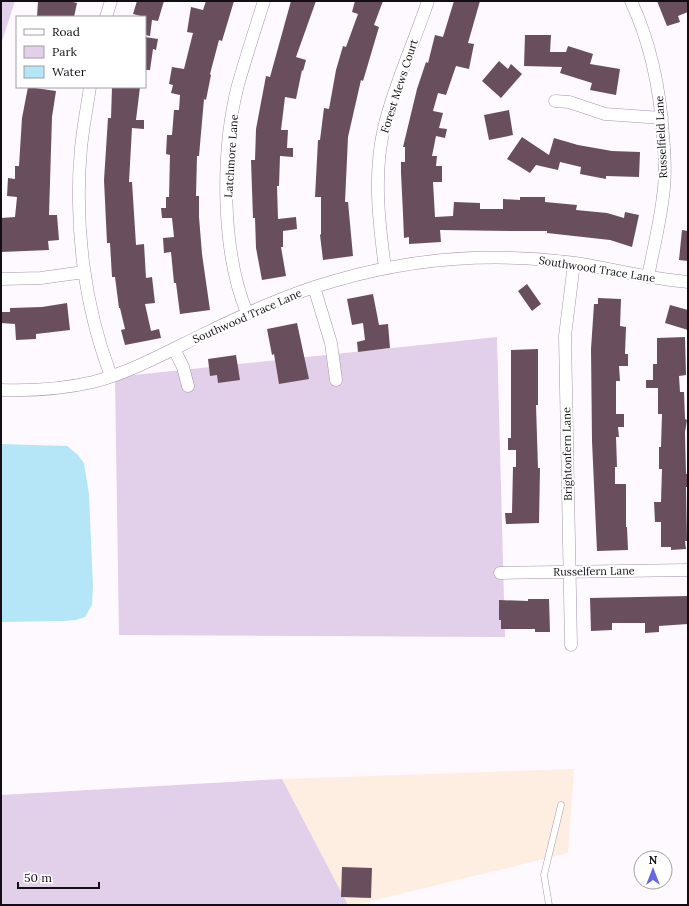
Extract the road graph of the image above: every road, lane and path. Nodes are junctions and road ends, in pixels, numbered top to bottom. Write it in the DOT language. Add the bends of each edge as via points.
graph roads {
  1 [pos="111,1"];
  2 [pos="264,1"];
  3 [pos="428,1"];
  4 [pos="630,1"];
  5 [pos="106,16"];
  6 [pos="90,88"];
  7 [pos="555,101"];
  8 [pos="662,118"];
  9 [pos="574,263"];
  10 [pos="385,268"];
  11 [pos="84,272"];
  12 [pos="648,277"];
  13 [pos="1,279"];
  14 [pos="688,282"];
  15 [pos="314,287"];
  16 [pos="247,313"];
  17 [pos="174,349"];
  18 [pos="111,376"];
  19 [pos="336,380"];
  20 [pos="188,386"];
  21 [pos="1,390"];
  22 [pos="688,570"];
  23 [pos="570,572"];
  24 [pos="500,574"];
  25 [pos="571,645"];
  26 [pos="561,805"];
  27 [pos="549,905"];
  1 -- 5 [label="street"];
  2 -- 16 [label="street, Latchmore Lane" via="238,86 229,152 227,200 232,253 238,286"];
  3 -- 10 [label="street, Forest Mews Court" via="397,87 381,141 378,208"];
  4 -- 8 [label="street, Russelfield Lane" via="653,62"];
  6 -- 11 [label="street" via="81,147 80,178"];
  7 -- 8 [label="street" via="570,102 611,115"];
  8 -- 12 [label="street, Russelfield Lane" via="664,196"];
  9 -- 10 [label="street, Southwood Trace Lane" via="484,258"];
  9 -- 12 [label="street, Southwood Trace Lane"];
  9 -- 23 [label="street, Brightonfern Lane" via="565,336"];
  10 -- 15 [label="street, Southwood Trace Lane"];
  11 -- 13 [label="street" via="41,278"];
  11 -- 18 [label="street" via="95,325"];
  12 -- 14 [label="street, Southwood Trace Lane"];
  15 -- 16 [label="street, Southwood Trace Lane"];
  15 -- 19 [label="street" via="331,343"];
  16 -- 17 [label="street, Southwood Trace Lane"];
  17 -- 18 [label="street, Southwood Trace Lane"];
  17 -- 20 [label="street" via="183,367"];
  18 -- 21 [label="street, Southwood Trace Lane" via="52,389"];
  22 -- 23 [label="street, Russelfern Lane"];
  23 -- 24 [label="street, Russelfern Lane"];
  23 -- 25 [label="street, Brightonfern Lane"];
  26 -- 27 [label="lane" via="544,875"];
}
